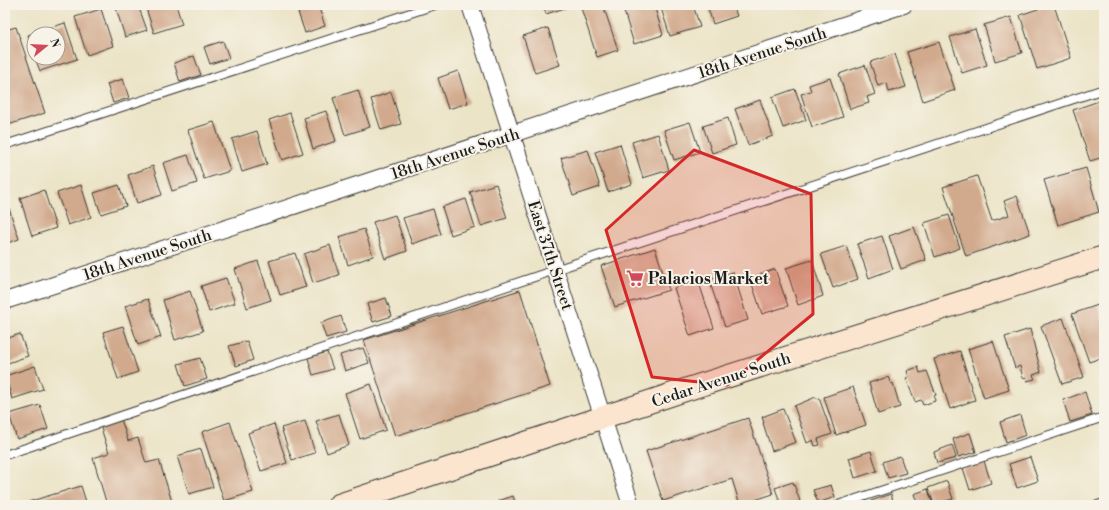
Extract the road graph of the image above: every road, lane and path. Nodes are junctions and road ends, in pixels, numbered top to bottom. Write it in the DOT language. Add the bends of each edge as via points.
graph roads {
  1 [pos="435,5"];
  2 [pos="470,5"];
  3 [pos="904,5"];
  4 [pos="1104,89"];
  5 [pos="512,134"];
  6 [pos="5,145"];
  7 [pos="1104,256"];
  8 [pos="556,270"];
  9 [pos="5,301"];
  10 [pos="1104,417"];
  11 [pos="603,418"];
  12 [pos="5,455"];
  13 [pos="340,505"];
  14 [pos="631,505"];
  15 [pos="838,505"];
  1 -- 6 [label="lane"];
  2 -- 5 [label="street, East 37th Street"];
  3 -- 5 [label="street, 18th Avenue South"];
  4 -- 8 [label="lane"];
  5 -- 8 [label="street, East 37th Street"];
  5 -- 9 [label="street, 18th Avenue South"];
  7 -- 11 [label="main road, Cedar Avenue South"];
  8 -- 11 [label="street, East 37th Street"];
  8 -- 12 [label="lane"];
  10 -- 15 [label="lane"];
  11 -- 13 [label="main road, Cedar Avenue South"];
  11 -- 14 [label="street, East 37th Street"];
}
